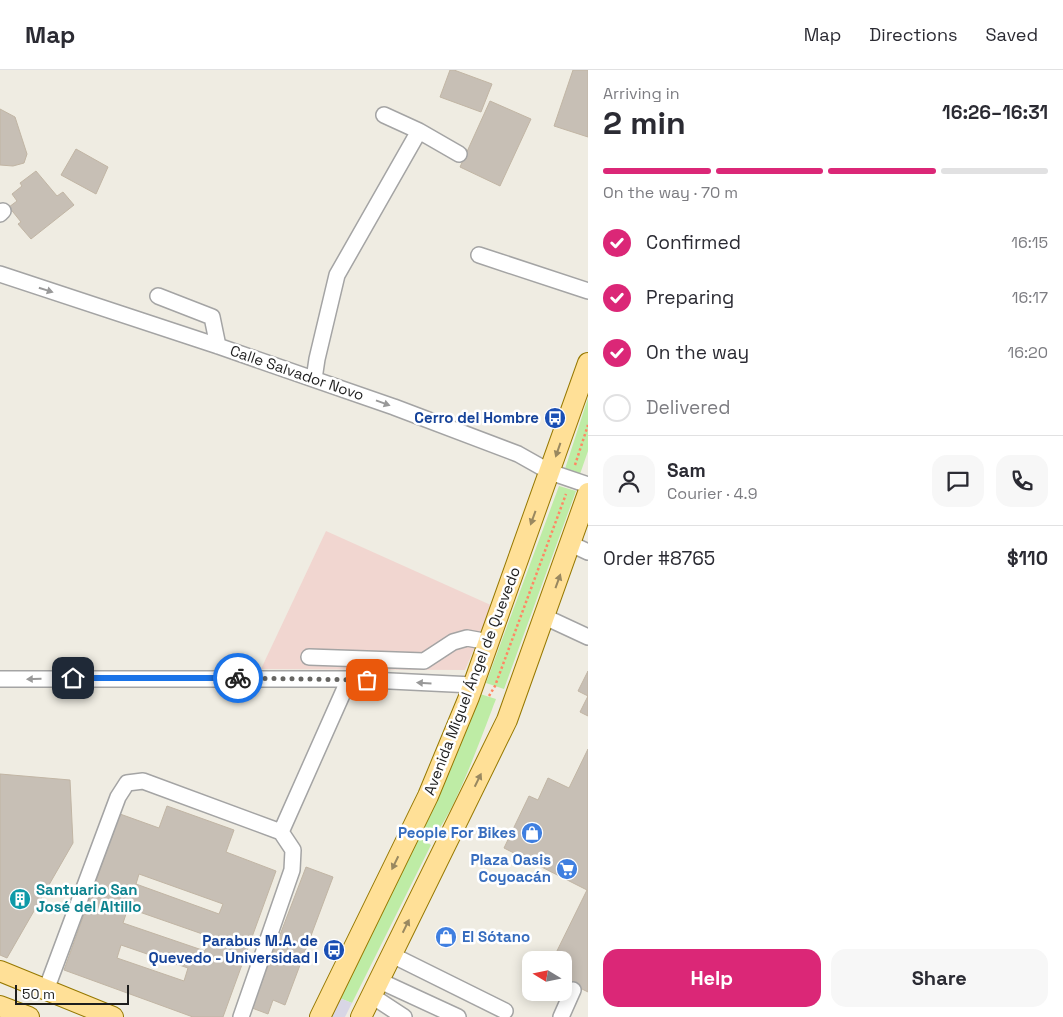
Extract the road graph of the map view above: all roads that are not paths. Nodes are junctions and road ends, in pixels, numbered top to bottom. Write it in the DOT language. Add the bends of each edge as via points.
graph roads {
  1 [pos="384,115"];
  2 [pos="418,131"];
  3 [pos="459,154"];
  4 [pos="478,255"];
  5 [pos="0,274"];
  6 [pos="588,291"];
  7 [pos="158,296"];
  8 [pos="218,346"];
  9 [pos="588,364"];
  10 [pos="314,379"];
  11 [pos="550,472"];
  12 [pos="588,485"];
  13 [pos="588,493"];
  14 [pos="579,548"];
  15 [pos="545,617"];
  16 [pos="588,636"];
  17 [pos="489,642"];
  18 [pos="309,657"];
  19 [pos="349,678"];
  20 [pos="0,679"];
  21 [pos="473,685"];
  22 [pos="281,832"];
  23 [pos="392,955"];
  24 [pos="0,971"];
  25 [pos="376,988"];
  26 [pos="46,990"];
  27 [pos="573,990"];
  28 [pos="0,1006"];
  29 [pos="505,1011"];
  30 [pos="29,1017"];
  31 [pos="113,1017"];
  32 [pos="240,1017"];
  33 [pos="320,1017"];
  34 [pos="362,1017"];
  35 [pos="404,1017"];
  36 [pos="458,1017"];
  37 [pos="561,1017"];
  1 -- 2 [label="street"];
  2 -- 3 [label="street"];
  2 -- 10 [label="street" via="337,275"];
  4 -- 6 [label="street"];
  5 -- 8 [label="street, Calle Salvador Novo, one-way"];
  7 -- 8 [label="street" via="212,317"];
  8 -- 10 [label="street, Calle Salvador Novo"];
  9 -- 11 [label="main road, Avenida Miguel Ángel de Quevedo, one-way"];
  10 -- 11 [label="street, Calle Salvador Novo, one-way" via="495,445"];
  11 -- 12 [label="street, Calle Salvador Novo"];
  11 -- 17 [label="main road, Avenida Miguel Ángel de Quevedo, one-way"];
  13 -- 14 [label="main road"];
  15 -- 14 [label="main road, one-way"];
  15 -- 16 [label="street"];
  23 -- 15 [label="main road, one-way" via="507,720"];
  17 -- 18 [label="street" via="467,638 453,642 424,661"];
  17 -- 21 [label="main road, Avenida Miguel Ángel de Quevedo"];
  19 -- 20 [label="street, one-way"];
  21 -- 19 [label="street, one-way"];
  19 -- 22 [label="street"];
  21 -- 33 [label="main road, Avenida Miguel Ángel de Quevedo, one-way" via="428,796"];
  22 -- 26 [label="street" via="143,781 127,783 118,797"];
  22 -- 32 [label="street" via="293,850 292,870"];
  23 -- 25 [label="main road"];
  23 -- 29 [label="street"];
  24 -- 26 [label="main road"];
  25 -- 34 [label="main road"];
  25 -- 35 [label="street"];
  25 -- 36 [label="street"];
  26 -- 31 [label="main road"];
  27 -- 37 [label="street"];
  28 -- 30 [label="main road"];
}
